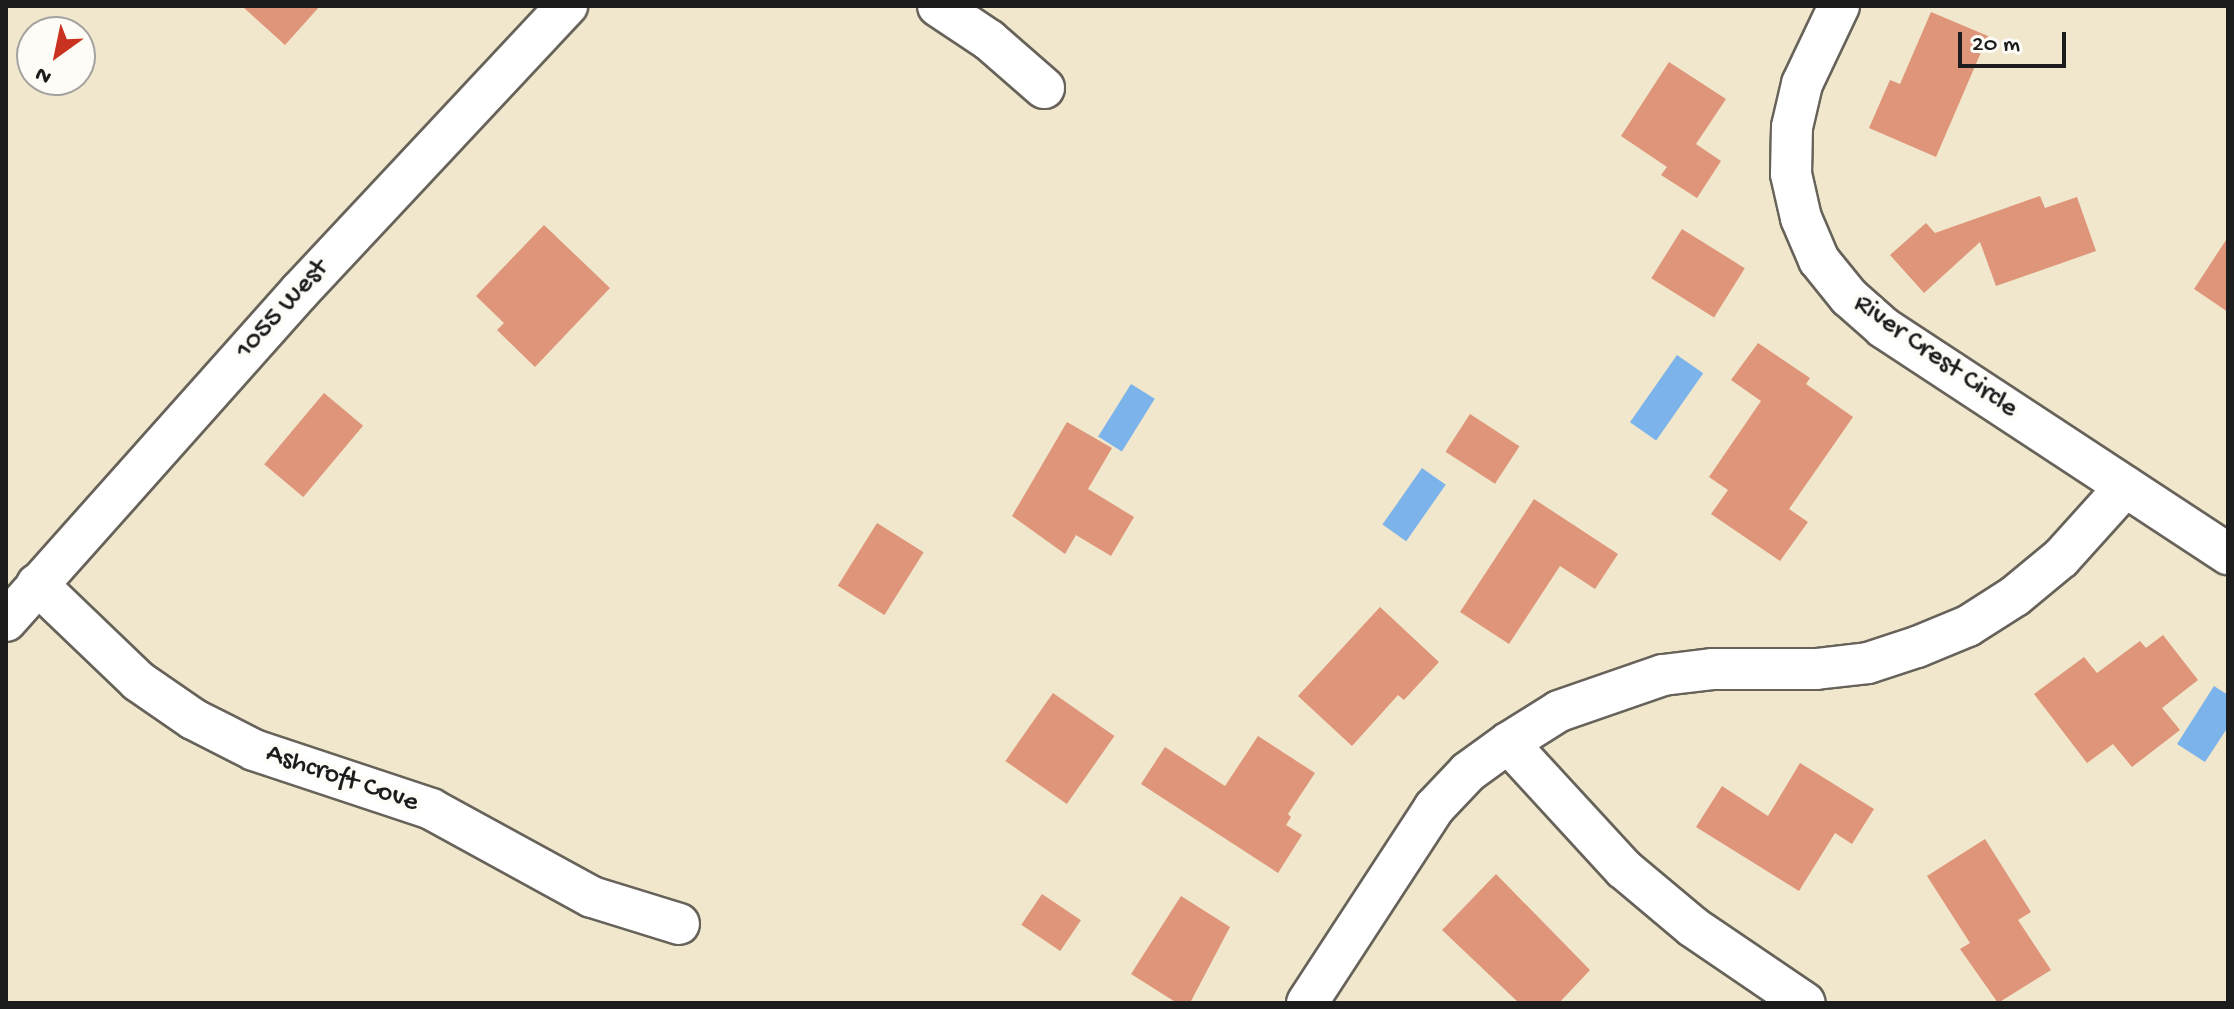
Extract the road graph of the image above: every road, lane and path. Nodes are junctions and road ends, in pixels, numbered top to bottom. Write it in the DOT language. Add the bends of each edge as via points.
graph roads {
  1 [pos="567,6"];
  2 [pos="938,6"];
  3 [pos="1839,6"];
  4 [pos="1044,88"];
  5 [pos="2125,487"];
  6 [pos="2228,554"];
  7 [pos="37,584"];
  8 [pos="6,621"];
  9 [pos="1508,743"];
  10 [pos="679,924"];
  11 [pos="1307,1003"];
  12 [pos="1805,1003"];
  1 -- 7 [label="street, 1055 West" via="523,48"];
  2 -- 4 [label="street" via="989,40"];
  3 -- 5 [label="street, River Crest Circle" via="1802,84 1792,127 1791,174 1801,218 1819,260 1884,328"];
  5 -- 6 [label="street, River Crest Circle"];
  5 -- 9 [label="street" via="2061,558 1968,626 1868,663 1663,675 1559,711"];
  7 -- 8 [label="street, 1055 West"];
  7 -- 10 [label="street, Ashcroft Cove" via="138,681 193,719 254,750 431,809 592,897"];
  9 -- 11 [label="street" via="1468,772 1434,808"];
  9 -- 12 [label="street" via="1624,869 1693,927"];
}
